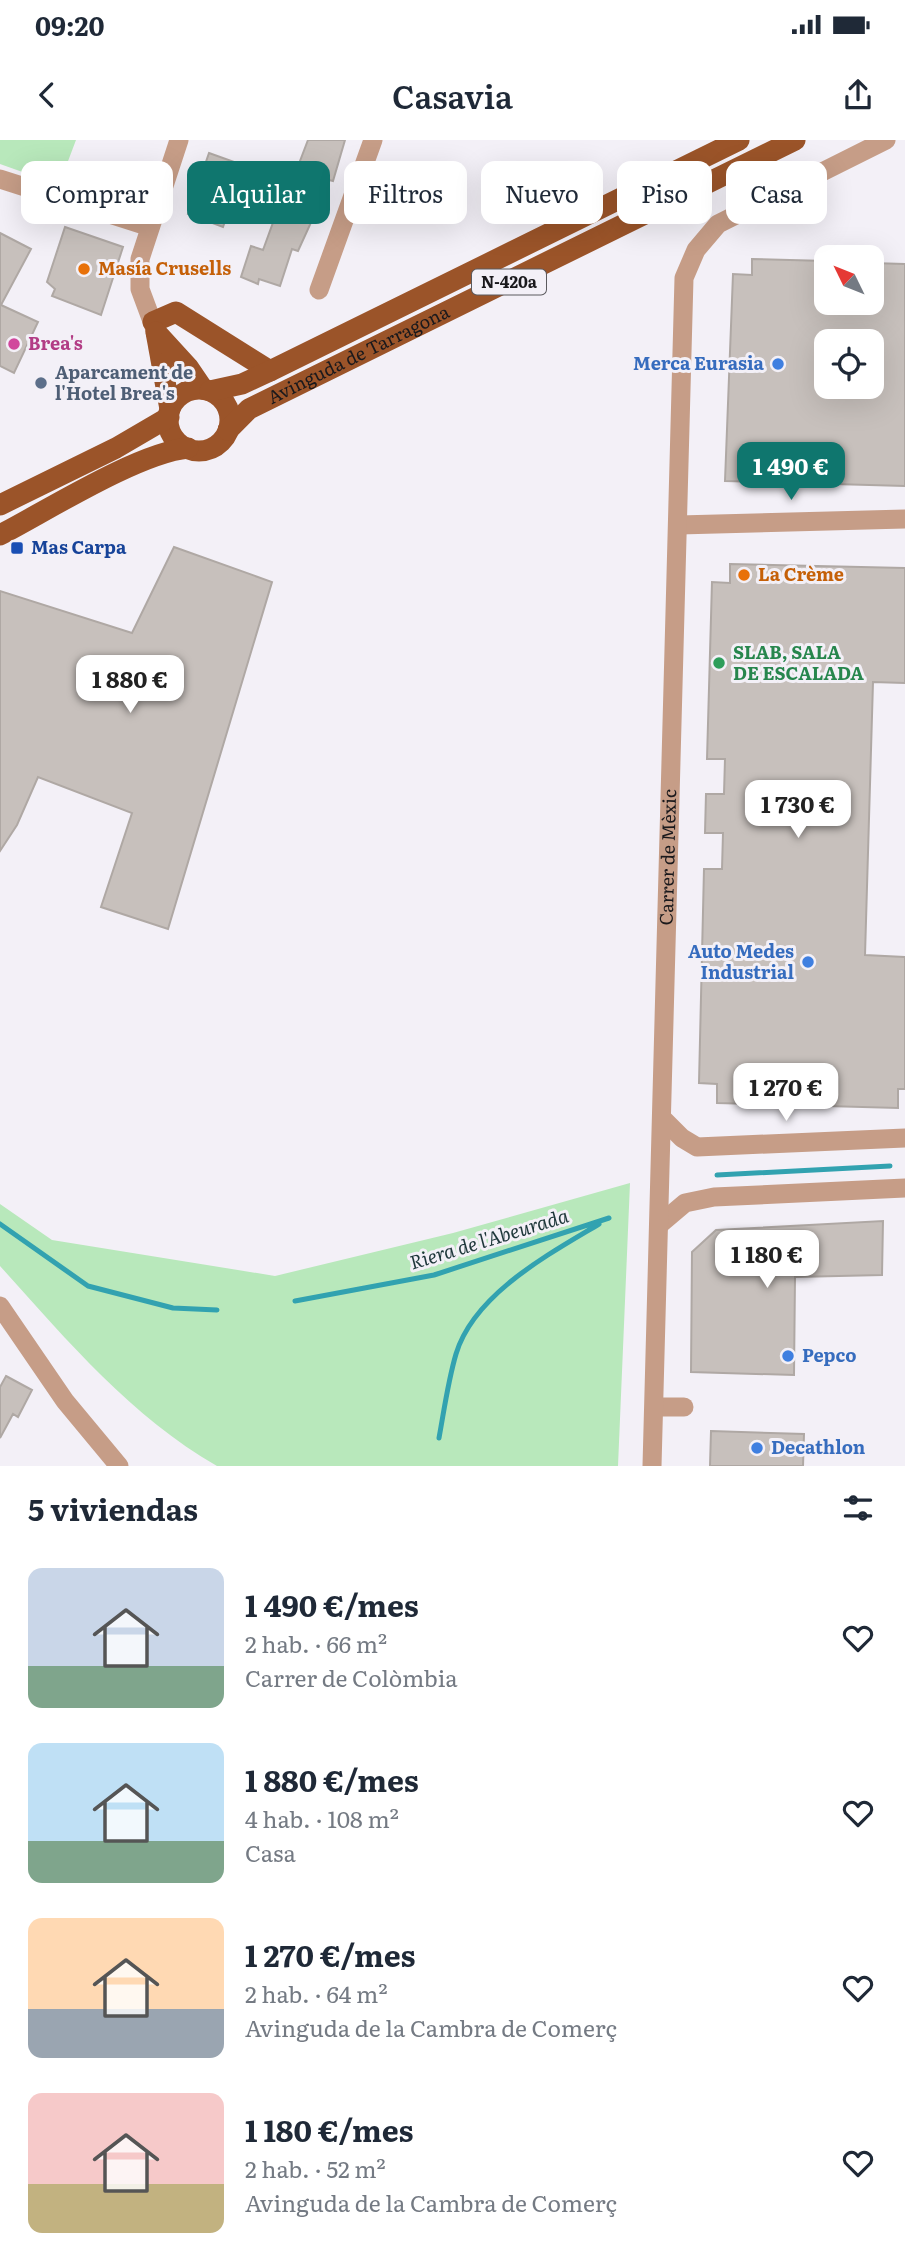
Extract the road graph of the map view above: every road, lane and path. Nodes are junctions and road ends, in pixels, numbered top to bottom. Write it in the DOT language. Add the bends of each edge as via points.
graph roads {
  1 [pos="179,140"];
  2 [pos="373,140"];
  3 [pos="739,140"];
  4 [pos="795,140"];
  5 [pos="886,140"];
  6 [pos="0,179"];
  7 [pos="150,227"];
  8 [pos="319,290"];
  9 [pos="154,327"];
  10 [pos="270,371"];
  11 [pos="206,390"];
  12 [pos="169,413"];
  13 [pos="228,430"];
  14 [pos="188,448"];
  15 [pos="0,505"];
  16 [pos="905,519"];
  17 [pos="679,525"];
  18 [pos="0,535"];
  19 [pos="662,1118"];
  20 [pos="905,1138"];
  21 [pos="905,1188"];
  22 [pos="659,1226"];
  23 [pos="0,1306"];
  24 [pos="654,1407"];
  25 [pos="684,1407"];
  26 [pos="119,1466"];
  27 [pos="652,1466"];
  1 -- 7 [label="street"];
  2 -- 8 [label="street"];
  3 -- 10 [label="main road, Avinguda de Tarragona / N-420a"];
  4 -- 13 [label="main road, Avinguda de Tarragona / N-420a" via="249,409"];
  5 -- 17 [label="street, Carrer de Mèxic" via="718,224 695,250 684,278"];
  6 -- 7 [label="street"];
  7 -- 9 [label="street" via="140,259 140,289"];
  9 -- 10 [label="main road" via="176,312 187,316"];
  9 -- 11 [label="main road"];
  9 -- 12 [label="main road"];
  10 -- 11 [label="main road, Avinguda de Tarragona / N-420a" via="242,384"];
  11 -- 12 [label="main road, N-420a" via="183,393"];
  11 -- 13 [label="main road" via="226,404"];
  12 -- 14 [label="main road" via="173,436"];
  12 -- 15 [label="main road, N-420a" via="116,448"];
  13 -- 14 [label="main road, N-420a" via="212,447"];
  14 -- 18 [label="main road, N-420a" via="170,450 126,470"];
  16 -- 17 [label="street"];
  17 -- 19 [label="street, Carrer de Mèxic"];
  19 -- 20 [label="street" via="697,1147"];
  19 -- 22 [label="street, Carrer de Mèxic"];
  21 -- 22 [label="street" via="714,1197 685,1203"];
  22 -- 24 [label="street, Carrer de Mèxic"];
  23 -- 26 [label="street" via="65,1401"];
  24 -- 25 [label="street"];
  24 -- 27 [label="street, Carrer de Mèxic"];
}
